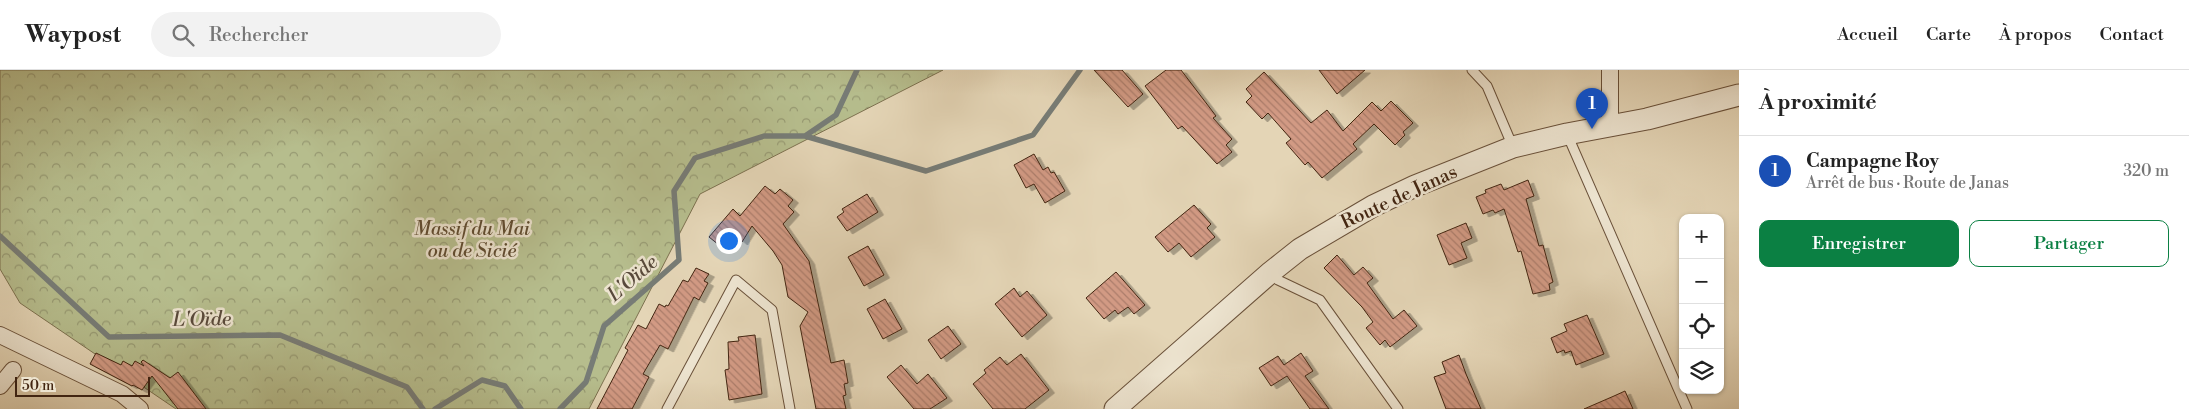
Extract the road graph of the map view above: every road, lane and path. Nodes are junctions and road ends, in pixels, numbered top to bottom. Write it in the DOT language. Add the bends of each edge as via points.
graph roads {
  1 [pos="1472,70"];
  2 [pos="1610,70"];
  3 [pos="1739,95"];
  4 [pos="1610,126"];
  5 [pos="1567,134"];
  6 [pos="1514,147"];
  7 [pos="1271,272"];
  8 [pos="0,334"];
  9 [pos="13,370"];
  10 [pos="0,386"];
  11 [pos="140,409"];
  12 [pos="667,409"];
  13 [pos="790,409"];
  14 [pos="1115,409"];
  15 [pos="1398,409"];
  16 [pos="1686,409"];
  1 -- 6 [label="lane" via="1487,86"];
  2 -- 4 [label="street"];
  3 -- 4 [label="street, Route de Janas"];
  4 -- 5 [label="street, Route de Janas"];
  5 -- 6 [label="street, Route de Janas"];
  5 -- 16 [label="lane"];
  6 -- 7 [label="street, Route de Janas" via="1373,206 1300,249"];
  7 -- 14 [label="street, Route de Janas"];
  7 -- 15 [label="lane" via="1278,280 1320,300"];
  8 -- 11 [label="street" via="122,394"];
  9 -- 10 [label="street"];
  12 -- 13 [label="lane" via="736,280 772,310"];
}
